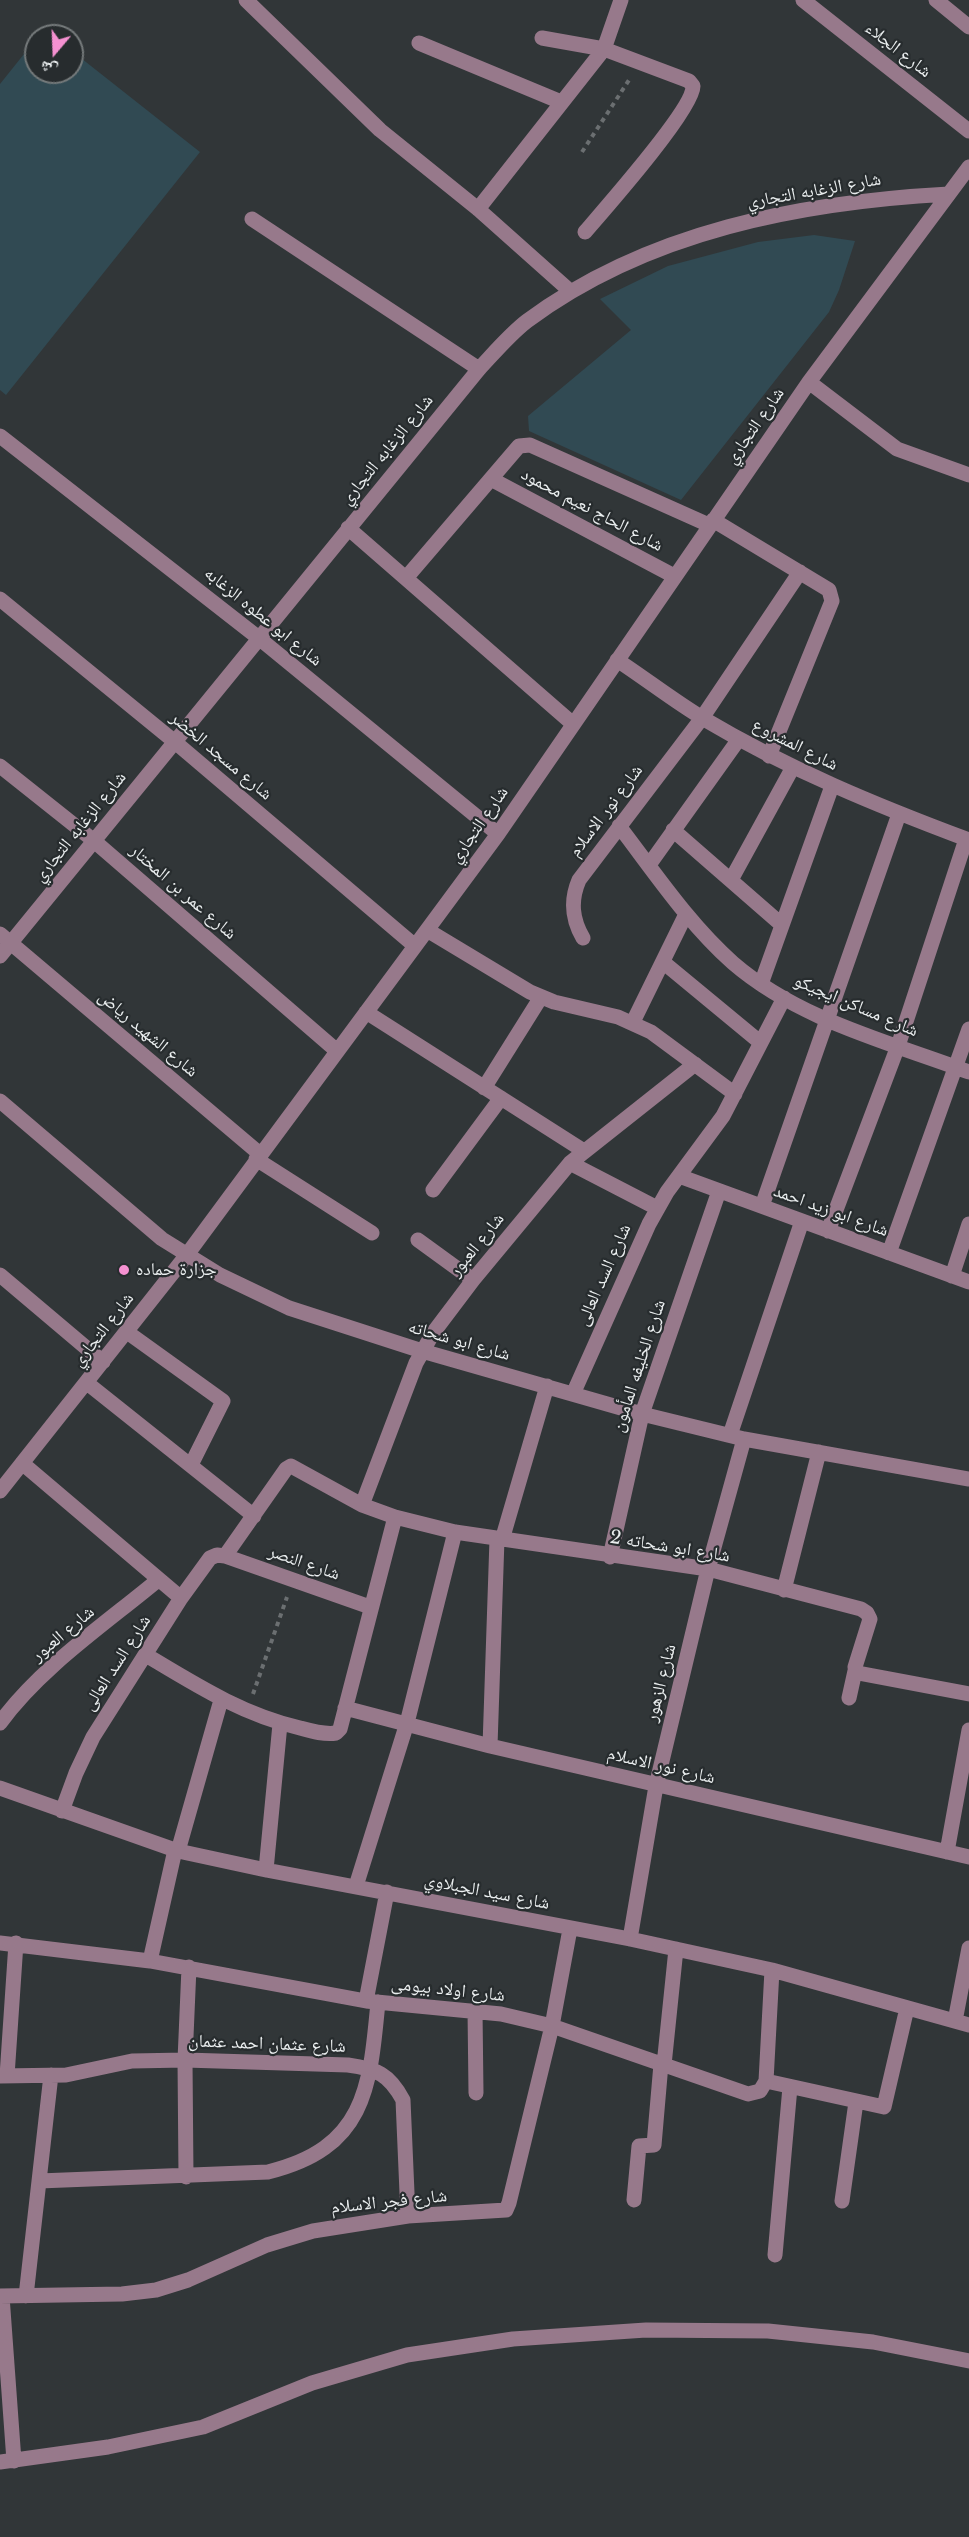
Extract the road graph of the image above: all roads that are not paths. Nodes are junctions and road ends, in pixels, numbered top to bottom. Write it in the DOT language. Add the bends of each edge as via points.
graph roads {
  1 [pos="246,0"];
  2 [pos="621,0"];
  3 [pos="803,0"];
  4 [pos="936,0"];
  5 [pos="969,27"];
  6 [pos="542,38"];
  7 [pos="419,43"];
  8 [pos="604,49"];
  9 [pos="561,102"];
  10 [pos="969,131"];
  11 [pos="968,169"];
  12 [pos="949,194"];
  13 [pos="478,209"];
  14 [pos="252,219"];
  15 [pos="585,232"];
  16 [pos="570,291"];
  17 [pos="479,369"];
  18 [pos="809,382"];
  19 [pos="0,436"];
  20 [pos="969,475"];
  21 [pos="491,479"];
  22 [pos="711,523"];
  23 [pos="348,528"];
  24 [pos="800,572"];
  25 [pos="674,576"];
  26 [pos="406,578"];
  27 [pos="0,599"];
  28 [pos="260,639"];
  29 [pos="617,660"];
  30 [pos="702,718"];
  31 [pos="573,724"];
  32 [pos="739,739"];
  33 [pos="175,742"];
  34 [pos="769,756"];
  35 [pos="0,765"];
  36 [pos="793,767"];
  37 [pos="832,786"];
  38 [pos="899,814"];
  39 [pos="619,826"];
  40 [pos="673,830"];
  41 [pos="498,834"];
  42 [pos="93,840"];
  43 [pos="968,840"];
  44 [pos="649,865"];
  45 [pos="731,880"];
  46 [pos="686,914"];
  47 [pos="782,925"];
  48 [pos="427,930"];
  49 [pos="6,938"];
  50 [pos="583,938"];
  51 [pos="415,946"];
  52 [pos="0,956"];
  53 [pos="663,962"];
  54 [pos="760,984"];
  55 [pos="541,997"];
  56 [pos="784,999"];
  57 [pos="366,1012"];
  58 [pos="827,1019"];
  59 [pos="633,1022"];
  60 [pos="969,1029"];
  61 [pos="761,1043"];
  62 [pos="898,1046"];
  63 [pos="337,1051"];
  64 [pos="695,1064"];
  65 [pos="962,1070"];
  66 [pos="484,1088"];
  67 [pos="735,1094"];
  68 [pos="501,1098"];
  69 [pos="0,1101"];
  70 [pos="584,1151"];
  71 [pos="258,1157"];
  72 [pos="570,1163"];
  73 [pos="679,1176"];
  74 [pos="433,1190"];
  75 [pos="719,1191"];
  76 [pos="762,1206"];
  77 [pos="657,1208"];
  78 [pos="802,1221"];
  79 [pos="969,1224"];
  80 [pos="828,1231"];
  81 [pos="372,1233"];
  82 [pos="418,1240"];
  83 [pos="889,1253"];
  84 [pos="186,1256"];
  85 [pos="0,1275"];
  86 [pos="952,1276"];
  87 [pos="473,1280"];
  88 [pos="969,1282"];
  89 [pos="127,1332"];
  90 [pos="422,1351"];
  91 [pos="104,1362"];
  92 [pos="87,1383"];
  93 [pos="547,1386"];
  94 [pos="573,1394"];
  95 [pos="642,1414"];
  96 [pos="737,1437"];
  97 [pos="819,1452"];
  98 [pos="22,1463"];
  99 [pos="191,1465"];
  100 [pos="969,1479"];
  101 [pos="0,1491"];
  102 [pos="362,1505"];
  103 [pos="254,1515"];
  104 [pos="395,1517"];
  105 [pos="455,1532"];
  106 [pos="500,1540"];
  107 [pos="225,1556"];
  108 [pos="610,1557"];
  109 [pos="708,1569"];
  110 [pos="158,1580"];
  111 [pos="784,1590"];
  112 [pos="182,1598"];
  113 [pos="370,1607"];
  114 [pos="146,1655"];
  115 [pos="855,1671"];
  116 [pos="969,1694"];
  117 [pos="849,1698"];
  118 [pos="221,1700"];
  119 [pos="345,1708"];
  120 [pos="0,1723"];
  121 [pos="407,1723"];
  122 [pos="280,1724"];
  123 [pos="969,1730"];
  124 [pos="490,1746"];
  125 [pos="656,1785"];
  126 [pos="0,1788"];
  127 [pos="62,1811"];
  128 [pos="176,1850"];
  129 [pos="947,1852"];
  130 [pos="969,1857"];
  131 [pos="266,1870"];
  132 [pos="356,1886"];
  133 [pos="387,1892"];
  134 [pos="570,1929"];
  135 [pos="630,1939"];
  136 [pos="0,1943"];
  137 [pos="16,1943"];
  138 [pos="969,1948"];
  139 [pos="676,1949"];
  140 [pos="150,1961"];
  141 [pos="189,1967"];
  142 [pos="772,1970"];
  143 [pos="372,2002"];
  144 [pos="907,2008"];
  145 [pos="475,2010"];
  146 [pos="962,2023"];
  147 [pos="552,2026"];
  148 [pos="185,2060"];
  149 [pos="663,2065"];
  150 [pos="372,2068"];
  151 [pos="51,2075"];
  152 [pos="3,2076"];
  153 [pos="766,2081"];
  154 [pos="790,2087"];
  155 [pos="476,2093"];
  156 [pos="856,2102"];
  157 [pos="186,2177"];
  158 [pos="39,2181"];
  159 [pos="634,2200"];
  160 [pos="842,2201"];
  161 [pos="408,2216"];
  162 [pos="776,2255"];
  163 [pos="1,2296"];
  164 [pos="26,2296"];
  165 [pos="969,2361"];
  166 [pos="7,2462"];
  1 -- 13 [label="street" via="380,130"];
  2 -- 8 [label="street"];
  3 -- 10 [label="street, شارع الجلاء"];
  4 -- 5 [label="street"];
  6 -- 8 [label="street"];
  7 -- 9 [label="street"];
  8 -- 9 [label="street"];
  8 -- 15 [label="street" via="689,81 692,96 659,143"];
  9 -- 13 [label="street"];
  11 -- 12 [label="street, شارع التجاري"];
  12 -- 16 [label="street, شارع الزغابه التجاري" via="836,204 724,227 620,266"];
  12 -- 18 [label="street, شارع التجاري"];
  13 -- 16 [label="street"];
  14 -- 17 [label="street"];
  16 -- 17 [label="street, شارع الزغابه التجاري" via="525,323"];
  17 -- 23 [label="street, شارع الزغابه التجاري"];
  18 -- 20 [label="street" via="897,449"];
  18 -- 22 [label="street, شارع التجاري"];
  19 -- 28 [label="street, شارع ابو عطوه الزغابه"];
  21 -- 22 [label="street" via="519,447 530,445"];
  21 -- 25 [label="street, شارع الحاج نعيم محمود"];
  21 -- 26 [label="street"];
  22 -- 24 [label="street"];
  22 -- 25 [label="street, شارع التجاري"];
  23 -- 26 [label="street"];
  23 -- 28 [label="street, شارع الزغابه التجاري"];
  24 -- 30 [label="street, شارع نور الاسلام"];
  24 -- 34 [label="street" via="829,590 832,601"];
  25 -- 29 [label="street, شارع التجاري"];
  26 -- 31 [label="street"];
  27 -- 33 [label="street, شارع مسجد الخضر"];
  28 -- 33 [label="street, شارع الزغابه التجاري"];
  28 -- 41 [label="street, شارع ابو عطوه الزغابه"];
  29 -- 30 [label="street, شارع المشروع"];
  29 -- 31 [label="street, شارع التجاري"];
  30 -- 32 [label="street, شارع المشروع"];
  30 -- 39 [label="street, شارع نور الاسلام"];
  31 -- 41 [label="street, شارع التجاري"];
  32 -- 34 [label="street, شارع المشروع"];
  32 -- 40 [label="street"];
  33 -- 42 [label="street, شارع الزغابه التجاري"];
  33 -- 51 [label="street, شارع مسجد الخضر"];
  34 -- 36 [label="street, شارع المشروع"];
  35 -- 42 [label="street, شارع عمر بن المختار"];
  36 -- 37 [label="street, شارع المشروع"];
  36 -- 45 [label="street"];
  37 -- 38 [label="street, شارع المشروع"];
  37 -- 47 [label="street"];
  38 -- 43 [label="street, شارع المشروع"];
  38 -- 58 [label="street"];
  39 -- 44 [label="street, شارع مساكن ايجيكو"];
  39 -- 50 [label="street, شارع نور الاسلام" via="575,889 573,909"];
  40 -- 44 [label="street"];
  40 -- 45 [label="street"];
  41 -- 48 [label="street, شارع التجاري"];
  42 -- 49 [label="street, شارع الزغابه التجاري"];
  42 -- 63 [label="street, شارع عمر بن المختار"];
  43 -- 62 [label="street"];
  44 -- 46 [label="street, شارع مساكن ايجيكو"];
  45 -- 47 [label="street"];
  46 -- 53 [label="street"];
  46 -- 54 [label="street, شارع مساكن ايجيكو"];
  47 -- 54 [label="street"];
  48 -- 51 [label="street, شارع التجاري"];
  48 -- 55 [label="street"];
  49 -- 52 [label="street, شارع الزغابه التجاري"];
  49 -- 71 [label="street, شارع الشهيد رياض"];
  51 -- 57 [label="street, شارع التجاري"];
  53 -- 59 [label="street"];
  53 -- 61 [label="street"];
  54 -- 56 [label="street, شارع مساكن ايجيكو"];
  55 -- 59 [label="street"];
  55 -- 66 [label="street"];
  56 -- 58 [label="street, شارع مساكن ايجيكو"];
  56 -- 61 [label="street"];
  57 -- 63 [label="street, شارع التجاري"];
  57 -- 66 [label="street"];
  58 -- 62 [label="street, شارع مساكن ايجيكو"];
  58 -- 76 [label="street"];
  59 -- 64 [label="street"];
  60 -- 65 [label="street"];
  61 -- 67 [label="street"];
  62 -- 65 [label="street, شارع مساكن ايجيكو"];
  62 -- 80 [label="street"];
  63 -- 71 [label="street, شارع التجاري"];
  64 -- 67 [label="street"];
  64 -- 70 [label="street, شارع العبور"];
  65 -- 83 [label="street"];
  66 -- 68 [label="street"];
  67 -- 73 [label="street"];
  68 -- 70 [label="street"];
  68 -- 74 [label="street"];
  69 -- 84 [label="street, شارع ابو شحاته"];
  70 -- 72 [label="street, شارع العبور"];
  71 -- 81 [label="street, شارع الشهيد رياض"];
  71 -- 84 [label="street, شارع التجاري"];
  72 -- 77 [label="street"];
  72 -- 87 [label="street, شارع العبور"];
  73 -- 75 [label="street, شارع ابو زيد احمد"];
  73 -- 77 [label="street, شارع السد العالى"];
  75 -- 76 [label="street, شارع ابو زيد احمد"];
  75 -- 95 [label="street, شارع الخليفه المأمون"];
  76 -- 78 [label="street, شارع ابو زيد احمد"];
  77 -- 94 [label="street, شارع السد العالى"];
  78 -- 80 [label="street, شارع ابو زيد احمد"];
  78 -- 96 [label="street, شارع الزهور"];
  79 -- 86 [label="street"];
  80 -- 83 [label="street, شارع ابو زيد احمد"];
  82 -- 87 [label="street"];
  83 -- 86 [label="street, شارع ابو زيد احمد"];
  84 -- 89 [label="street, شارع التجاري"];
  84 -- 90 [label="street, شارع ابو شحاته" via="289,1308"];
  85 -- 91 [label="street"];
  86 -- 88 [label="street, شارع ابو زيد احمد"];
  87 -- 90 [label="street, شارع العبور"];
  89 -- 91 [label="street, شارع التجاري"];
  89 -- 99 [label="street" via="223,1401"];
  90 -- 93 [label="street, شارع ابو شحاته"];
  90 -- 102 [label="street, شارع العبور"];
  91 -- 92 [label="street, شارع التجاري"];
  92 -- 98 [label="street, شارع التجاري"];
  92 -- 99 [label="street"];
  93 -- 94 [label="street, شارع ابو شحاته"];
  93 -- 106 [label="street"];
  94 -- 95 [label="street, شارع ابو شحاته"];
  95 -- 96 [label="street, شارع ابو شحاته"];
  95 -- 108 [label="street, شارع الخليفه المأمون"];
  96 -- 97 [label="street, شارع ابو شحاته"];
  96 -- 109 [label="street, شارع الزهور"];
  97 -- 100 [label="street, شارع ابو شحاته"];
  97 -- 111 [label="street"];
  98 -- 101 [label="street, شارع التجاري"];
  98 -- 110 [label="street"];
  99 -- 103 [label="street"];
  102 -- 103 [label="street, شارع ابو شحاته 2" via="291,1466"];
  102 -- 104 [label="street, شارع ابو شحاته 2"];
  103 -- 107 [label="street"];
  104 -- 105 [label="street, شارع ابو شحاته 2"];
  104 -- 113 [label="street"];
  105 -- 106 [label="street, شارع ابو شحاته 2"];
  105 -- 121 [label="street"];
  106 -- 108 [label="street, شارع ابو شحاته 2"];
  106 -- 124 [label="street"];
  107 -- 112 [label="street, شارع السد العالى" via="210,1558"];
  107 -- 113 [label="street, شارع النصر"];
  108 -- 109 [label="street, شارع ابو شحاته 2"];
  109 -- 111 [label="street, شارع ابو شحاته 2"];
  109 -- 125 [label="street, شارع الزهور"];
  110 -- 112 [label="street"];
  110 -- 120 [label="street, شارع العبور" via="26,1692"];
  111 -- 115 [label="street, شارع ابو شحاته 2" via="867,1612 870,1619"];
  112 -- 114 [label="street, شارع السد العالى"];
  113 -- 119 [label="street"];
  114 -- 118 [label="street"];
  114 -- 127 [label="street, شارع السد العالى" via="93,1737"];
  115 -- 116 [label="street"];
  115 -- 117 [label="street"];
  118 -- 122 [label="street"];
  118 -- 128 [label="street"];
  119 -- 121 [label="street, شارع نور الاسلام"];
  119 -- 122 [label="street" via="340,1729 333,1734"];
  121 -- 124 [label="street, شارع نور الاسلام"];
  121 -- 132 [label="street"];
  122 -- 131 [label="street"];
  123 -- 129 [label="street"];
  124 -- 125 [label="street, شارع نور الاسلام"];
  125 -- 129 [label="street, شارع نور الاسلام"];
  125 -- 135 [label="street, شارع الزهور"];
  126 -- 127 [label="street, شارع سيد الجبلاوي"];
  127 -- 128 [label="street, شارع سيد الجبلاوي"];
  128 -- 131 [label="street, شارع سيد الجبلاوي"];
  128 -- 140 [label="street"];
  129 -- 130 [label="street, شارع نور الاسلام"];
  131 -- 132 [label="street, شارع سيد الجبلاوي"];
  132 -- 133 [label="street, شارع سيد الجبلاوي"];
  133 -- 134 [label="street, شارع سيد الجبلاوي"];
  133 -- 143 [label="street"];
  134 -- 135 [label="street, شارع سيد الجبلاوي"];
  134 -- 147 [label="street, شارع فجر الاسلام"];
  135 -- 139 [label="street, شارع سيد الجبلاوي"];
  136 -- 137 [label="street, شارع اولاد بيومى"];
  137 -- 140 [label="street, شارع اولاد بيومى"];
  137 -- 152 [label="street"];
  138 -- 146 [label="street"];
  139 -- 142 [label="street, شارع سيد الجبلاوي"];
  139 -- 149 [label="street"];
  140 -- 141 [label="street, شارع اولاد بيومى"];
  141 -- 143 [label="street, شارع اولاد بيومى"];
  141 -- 148 [label="street"];
  142 -- 144 [label="street, شارع سيد الجبلاوي"];
  142 -- 153 [label="street"];
  143 -- 145 [label="street, شارع اولاد بيومى"];
  143 -- 150 [label="street"];
  144 -- 146 [label="street, شارع سيد الجبلاوي"];
  144 -- 156 [label="street" via="885,2106"];
  145 -- 147 [label="street, شارع اولاد بيومى"];
  145 -- 155 [label="street"];
  147 -- 149 [label="street, شارع اولاد بيومى"];
  147 -- 161 [label="street, شارع فجر الاسلام" via="508,2207 502,2211"];
  148 -- 150 [label="street, شارع عثمان احمد عثمان"];
  148 -- 151 [label="street, شارع عثمان احمد عثمان" via="132,2061"];
  148 -- 157 [label="street"];
  149 -- 153 [label="street, شارع اولاد بيومى" via="748,2094 760,2091"];
  149 -- 159 [label="street" via="654,2145 639,2146"];
  150 -- 157 [label="street" via="354,2117 317,2154 294,2166 268,2172"];
  150 -- 161 [label="street" via="396,2087 403,2100"];
  151 -- 152 [label="street, شارع عثمان احمد عثمان"];
  151 -- 158 [label="street"];
  153 -- 154 [label="street"];
  154 -- 156 [label="street"];
  154 -- 162 [label="street"];
  156 -- 160 [label="street"];
  157 -- 158 [label="street"];
  158 -- 164 [label="street"];
  161 -- 164 [label="street, شارع فجر الاسلام" via="290,2237 156,2290"];
  163 -- 164 [label="street, شارع فجر الاسلام"];
  163 -- 166 [label="street"];
  165 -- 166 [label="street" via="873,2342 768,2331 646,2330 513,2339 407,2355 312,2383 203,2427"];
}
